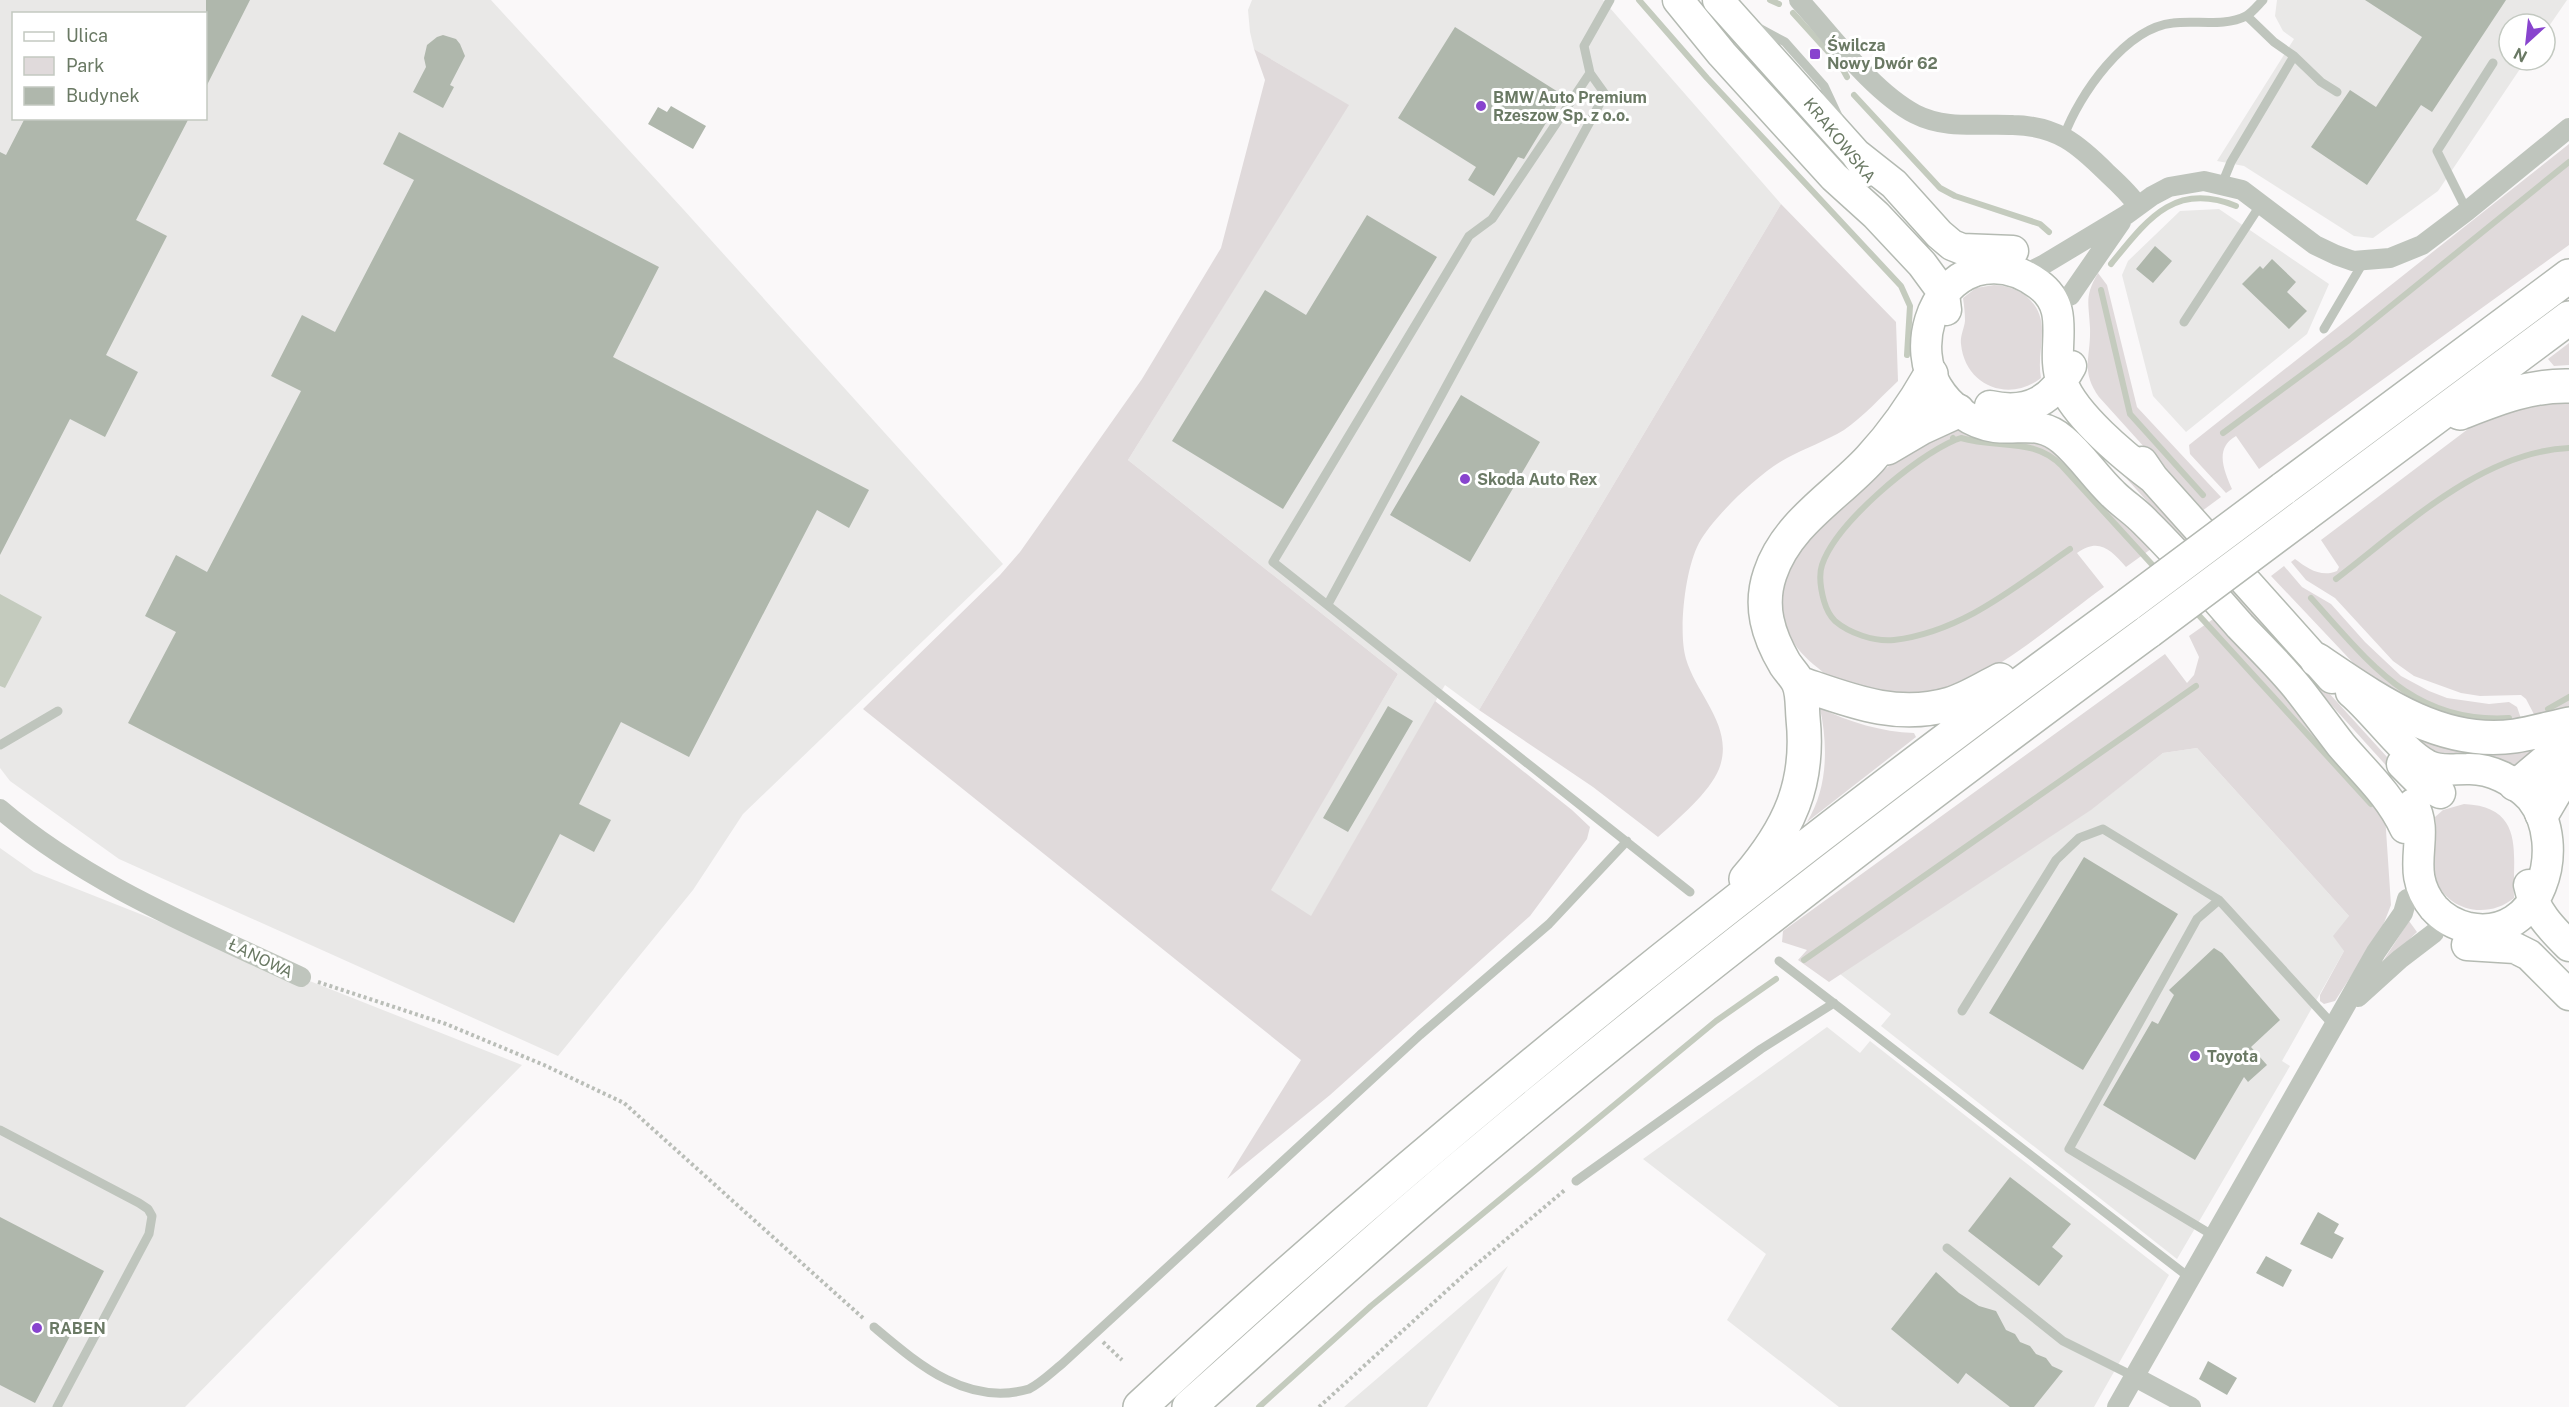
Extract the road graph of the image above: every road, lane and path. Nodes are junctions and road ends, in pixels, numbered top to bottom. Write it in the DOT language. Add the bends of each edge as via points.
graph roads {
  1 [pos="1611,0"];
  2 [pos="1678,0"];
  3 [pos="1799,0"];
  4 [pos="2263,0"];
  5 [pos="1723,6"];
  6 [pos="2247,16"];
  7 [pos="2294,56"];
  8 [pos="2493,63"];
  9 [pos="1590,73"];
  10 [pos="2337,92"];
  11 [pos="2569,128"];
  12 [pos="2064,136"];
  13 [pos="1856,154"];
  14 [pos="2222,184"];
  15 [pos="2261,204"];
  16 [pos="2132,210"];
  17 [pos="2467,211"];
  18 [pos="2364,261"];
  19 [pos="2033,270"];
  20 [pos="2569,276"];
  21 [pos="1948,294"];
  22 [pos="2070,296"];
  23 [pos="2569,318"];
  24 [pos="2184,322"];
  25 [pos="2324,328"];
  26 [pos="2067,372"];
  27 [pos="1930,374"];
  28 [pos="2569,386"];
  29 [pos="2035,404"];
  30 [pos="1968,406"];
  31 [pos="2419,429"];
  32 [pos="1870,458"];
  33 [pos="2146,522"];
  34 [pos="1328,604"];
  35 [pos="2077,642"];
  36 [pos="2323,667"];
  37 [pos="1799,683"];
  38 [pos="58,711"];
  39 [pos="2569,724"];
  40 [pos="2569,742"];
  41 [pos="0,746"];
  42 [pos="2569,768"];
  43 [pos="2506,789"];
  44 [pos="2440,793"];
  45 [pos="0,809"];
  46 [pos="2542,813"];
  47 [pos="2411,820"];
  48 [pos="1627,841"];
  49 [pos="1690,892"];
  50 [pos="2540,895"];
  51 [pos="2407,899"];
  52 [pos="2219,900"];
  53 [pos="1712,919"];
  54 [pos="2511,923"];
  55 [pos="2569,926"];
  56 [pos="2444,928"];
  57 [pos="2569,946"];
  58 [pos="1779,961"];
  59 [pos="301,977"];
  60 [pos="2569,978"];
  61 [pos="2569,995"];
  62 [pos="1834,1003"];
  63 [pos="2347,1007"];
  64 [pos="1962,1011"];
  65 [pos="2335,1027"];
  66 [pos="0,1130"];
  67 [pos="1576,1181"];
  68 [pos="2214,1236"];
  69 [pos="1947,1248"];
  70 [pos="2190,1278"];
  71 [pos="874,1328"];
  72 [pos="1095,1334"];
  73 [pos="1122,1360"];
  74 [pos="2135,1377"];
  75 [pos="57,1407"];
  76 [pos="1140,1407"];
  77 [pos="1189,1407"];
  78 [pos="1319,1407"];
  79 [pos="2117,1407"];
  80 [pos="2191,1407"];
  1 -- 9 [label="lane" via="1584,46"];
  2 -- 21 [label="main road, KRAKOWSKA" via="1834,177 1876,215"];
  3 -- 12 [label="street" via="1876,85 1915,114 1959,126 2013,124"];
  4 -- 6 [label="lane"];
  5 -- 13 [label="main road, KRAKOWSKA"];
  6 -- 7 [label="lane"];
  6 -- 12 [label="lane" via="2170,23 2139,36 2089,88"];
  7 -- 10 [label="lane"];
  7 -- 14 [label="lane"];
  8 -- 17 [label="lane" via="2437,151"];
  9 -- 34 [label="lane" via="1605,93"];
  9 -- 34 [label="lane" via="1492,219 1469,236 1274,562"];
  11 -- 17 [label="street"];
  12 -- 16 [label="street" via="2130,194"];
  13 -- 19 [label="main road" via="1894,184 1952,245 2018,252"];
  13 -- 21 [label="main road, KRAKOWSKA" via="1883,194 1952,266"];
  14 -- 15 [label="street" via="2242,190"];
  14 -- 16 [label="street" via="2186,182 2169,187"];
  15 -- 18 [label="street" via="2315,245 2344,258"];
  15 -- 24 [label="lane"];
  16 -- 19 [label="street"];
  16 -- 22 [label="street"];
  17 -- 18 [label="street" via="2404,254"];
  18 -- 25 [label="lane"];
  19 -- 21 [label="main road" via="1996,267"];
  19 -- 22 [label="main road" via="2056,276"];
  19 -- 26 [label="main road" via="2058,311 2057,358"];
  20 -- 35 [label="highway, bridge"];
  21 -- 27 [label="main road" via="1927,327 1925,345"];
  21 -- 30 [label="main road" via="1945,360"];
  22 -- 26 [label="main road" via="2079,325"];
  23 -- 31 [label="highway"];
  26 -- 29 [label="main road" via="2047,399"];
  26 -- 36 [label="main road" via="2068,396 2120,453 2152,478"];
  27 -- 30 [label="main road" via="1941,393"];
  27 -- 32 [label="highway" via="1919,395"];
  28 -- 31 [label="highway" via="2534,388 2504,396"];
  29 -- 30 [label="main road" via="2005,408"];
  29 -- 33 [label="main road" via="2067,424 2122,483"];
  30 -- 32 [label="highway"];
  30 -- 33 [label="main road" via="1983,424 2028,426 2052,433"];
  31 -- 77 [label="highway, bridge" via="1773,914 1440,1185"];
  32 -- 37 [label="highway" via="1796,530 1770,574 1765,590 1766,618 1777,650"];
  33 -- 47 [label="main road" via="2299,690 2350,735 2412,803"];
  34 -- 48 [label="lane"];
  35 -- 37 [label="highway" via="1952,703 1919,710 1879,709"];
  35 -- 53 [label="highway"];
  36 -- 39 [label="highway" via="2419,722 2443,730 2513,736"];
  36 -- 43 [label="main road" via="2427,766 2492,772"];
  36 -- 44 [label="main road" via="2358,716 2412,774"];
  37 -- 53 [label="highway" via="1806,751 1797,796 1765,856"];
  38 -- 41 [label="lane"];
  40 -- 43 [label="highway" via="2524,780"];
  42 -- 46 [label="highway"];
  43 -- 44 [label="main road" via="2467,787"];
  43 -- 46 [label="main road" via="2532,799"];
  43 -- 50 [label="main road" via="2528,827 2532,843 2529,885"];
  44 -- 47 [label="main road"];
  45 -- 59 [label="street, ŁANOWA" via="59,854 115,888"];
  46 -- 50 [label="main road" via="2551,853"];
  47 -- 51 [label="main road" via="2399,869"];
  47 -- 56 [label="main road" via="2420,837 2417,861 2421,886"];
  48 -- 49 [label="lane"];
  48 -- 72 [label="lane" via="1549,924 1420,1035"];
  50 -- 54 [label="main road"];
  50 -- 55 [label="main road" via="2551,900"];
  50 -- 57 [label="main road" via="2540,915"];
  51 -- 56 [label="main road" via="2420,919"];
  51 -- 63 [label="street" via="2403,913 2376,952"];
  52 -- 64 [label="lane" via="2103,829 2079,838 2056,860"];
  52 -- 65 [label="lane"];
  52 -- 68 [label="lane" via="2198,919 2069,1149"];
  53 -- 76 [label="highway" via="1417,1163"];
  54 -- 56 [label="main road" via="2481,929"];
  54 -- 60 [label="main road" via="2536,941"];
  56 -- 61 [label="main road" via="2449,941 2515,948 2529,955"];
  56 -- 63 [label="street" via="2400,959"];
  58 -- 62 [label="lane"];
  59 -- 71 [label="path, ŁANOWA" via="446,1024 624,1103"];
  62 -- 67 [label="lane" via="1761,1049"];
  62 -- 70 [label="lane"];
  63 -- 65 [label="street"];
  65 -- 68 [label="street"];
  66 -- 75 [label="lane" via="139,1203 152,1216 149,1234"];
  67 -- 78 [label="path" via="1465,1274"];
  68 -- 70 [label="street"];
  69 -- 74 [label="lane" via="2063,1341"];
  70 -- 74 [label="street"];
  71 -- 72 [label="lane" via="936,1378 960,1391 990,1398 1031,1388"];
  72 -- 73 [label="path"];
  74 -- 79 [label="street"];
  74 -- 80 [label="street"];
}
